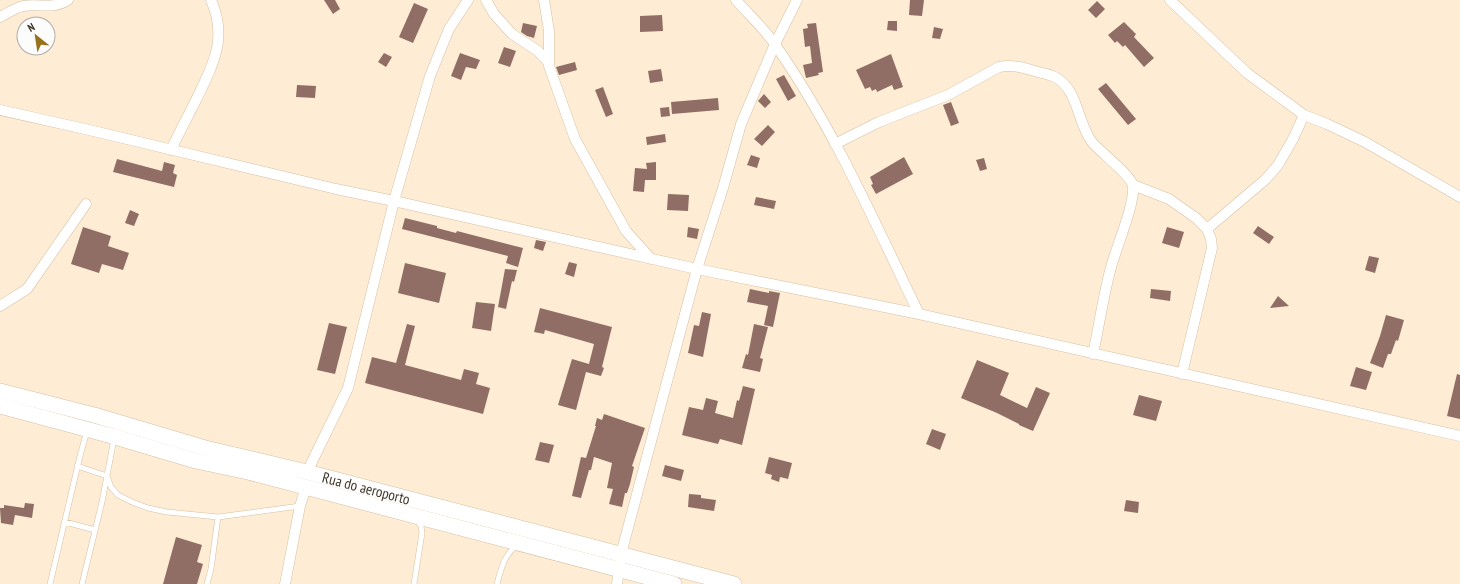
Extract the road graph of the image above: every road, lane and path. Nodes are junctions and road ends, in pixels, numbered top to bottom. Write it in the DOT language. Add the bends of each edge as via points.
graph roads {
  1 [pos="68,0"];
  2 [pos="211,0"];
  3 [pos="468,0"];
  4 [pos="486,0"];
  5 [pos="544,0"];
  6 [pos="736,0"];
  7 [pos="797,0"];
  8 [pos="1170,0"];
  9 [pos="0,17"];
  10 [pos="775,44"];
  11 [pos="549,63"];
  12 [pos="0,110"];
  13 [pos="1304,115"];
  14 [pos="835,144"];
  15 [pos="171,150"];
  16 [pos="1133,185"];
  17 [pos="1460,197"];
  18 [pos="394,201"];
  19 [pos="86,204"];
  20 [pos="1207,228"];
  21 [pos="651,259"];
  22 [pos="697,269"];
  23 [pos="0,306"];
  24 [pos="919,314"];
  25 [pos="1093,354"];
  26 [pos="1182,374"];
  27 [pos="0,391"];
  28 [pos="0,406"];
  29 [pos="91,423"];
  30 [pos="117,430"];
  31 [pos="1460,436"];
  32 [pos="77,466"];
  33 [pos="307,472"];
  34 [pos="107,476"];
  35 [pos="306,487"];
  36 [pos="300,506"];
  37 [pos="415,516"];
  38 [pos="218,517"];
  39 [pos="65,522"];
  40 [pos="95,530"];
  41 [pos="518,543"];
  42 [pos="621,554"];
  43 [pos="618,577"];
  44 [pos="50,584"];
  45 [pos="82,584"];
  46 [pos="207,584"];
  47 [pos="285,584"];
  48 [pos="414,584"];
  49 [pos="497,584"];
  50 [pos="674,584"];
  51 [pos="734,584"];
  1 -- 9 [label="street" via="57,6 21,7"];
  2 -- 15 [label="street" via="218,27 217,48 212,66"];
  3 -- 18 [label="street" via="449,29 430,76"];
  4 -- 11 [label="street" via="494,14 512,34 538,50"];
  5 -- 11 [label="street" via="549,31"];
  6 -- 10 [label="street"];
  7 -- 10 [label="street"];
  8 -- 13 [label="street" via="1247,74"];
  10 -- 14 [label="street" via="818,111"];
  10 -- 22 [label="street" via="741,124"];
  11 -- 21 [label="street" via="575,139 626,231"];
  12 -- 15 [label="street"];
  13 -- 17 [label="street" via="1365,142"];
  13 -- 20 [label="street" via="1274,170"];
  14 -- 16 [label="street" via="879,122 948,95 1000,67 1009,65 1028,68 1055,77 1063,83 1070,92 1091,141 1128,176"];
  14 -- 24 [label="street" via="861,192"];
  15 -- 18 [label="street"];
  16 -- 20 [label="street" via="1169,199"];
  16 -- 25 [label="street" via="1129,211 1110,270"];
  18 -- 21 [label="street"];
  18 -- 33 [label="street" via="348,388"];
  19 -- 23 [label="street" via="27,290"];
  20 -- 26 [label="street" via="1212,239 1212,248"];
  21 -- 22 [label="street"];
  22 -- 24 [label="street"];
  22 -- 42 [label="street"];
  24 -- 25 [label="street"];
  25 -- 26 [label="street"];
  26 -- 31 [label="street"];
  27 -- 29 [label="main road, Rua do aeroporto"];
  28 -- 29 [label="main road, Rua do aeroporto"];
  29 -- 30 [label="main road, Rua do aeroporto"];
  29 -- 32 [label="lane"];
  30 -- 33 [label="main road, Rua do aeroporto"];
  30 -- 34 [label="lane"];
  30 -- 35 [label="main road, Rua do aeroporto" via="196,461"];
  32 -- 34 [label="lane"];
  32 -- 39 [label="lane"];
  33 -- 42 [label="main road, Rua do aeroporto"];
  34 -- 38 [label="lane" via="111,487 118,495 148,508"];
  34 -- 40 [label="lane"];
  35 -- 36 [label="street"];
  35 -- 37 [label="main road, Rua do aeroporto"];
  36 -- 38 [label="lane"];
  36 -- 47 [label="street"];
  37 -- 41 [label="main road, Rua do aeroporto"];
  37 -- 48 [label="lane" via="422,526 422,533"];
  38 -- 46 [label="lane"];
  39 -- 40 [label="lane"];
  39 -- 44 [label="lane"];
  40 -- 45 [label="lane"];
  41 -- 43 [label="main road, Rua do aeroporto"];
  41 -- 49 [label="lane" via="503,561"];
  42 -- 43 [label="street"];
  42 -- 51 [label="main road, Rua do aeroporto"];
  43 -- 50 [label="main road, Rua do aeroporto"];
}
